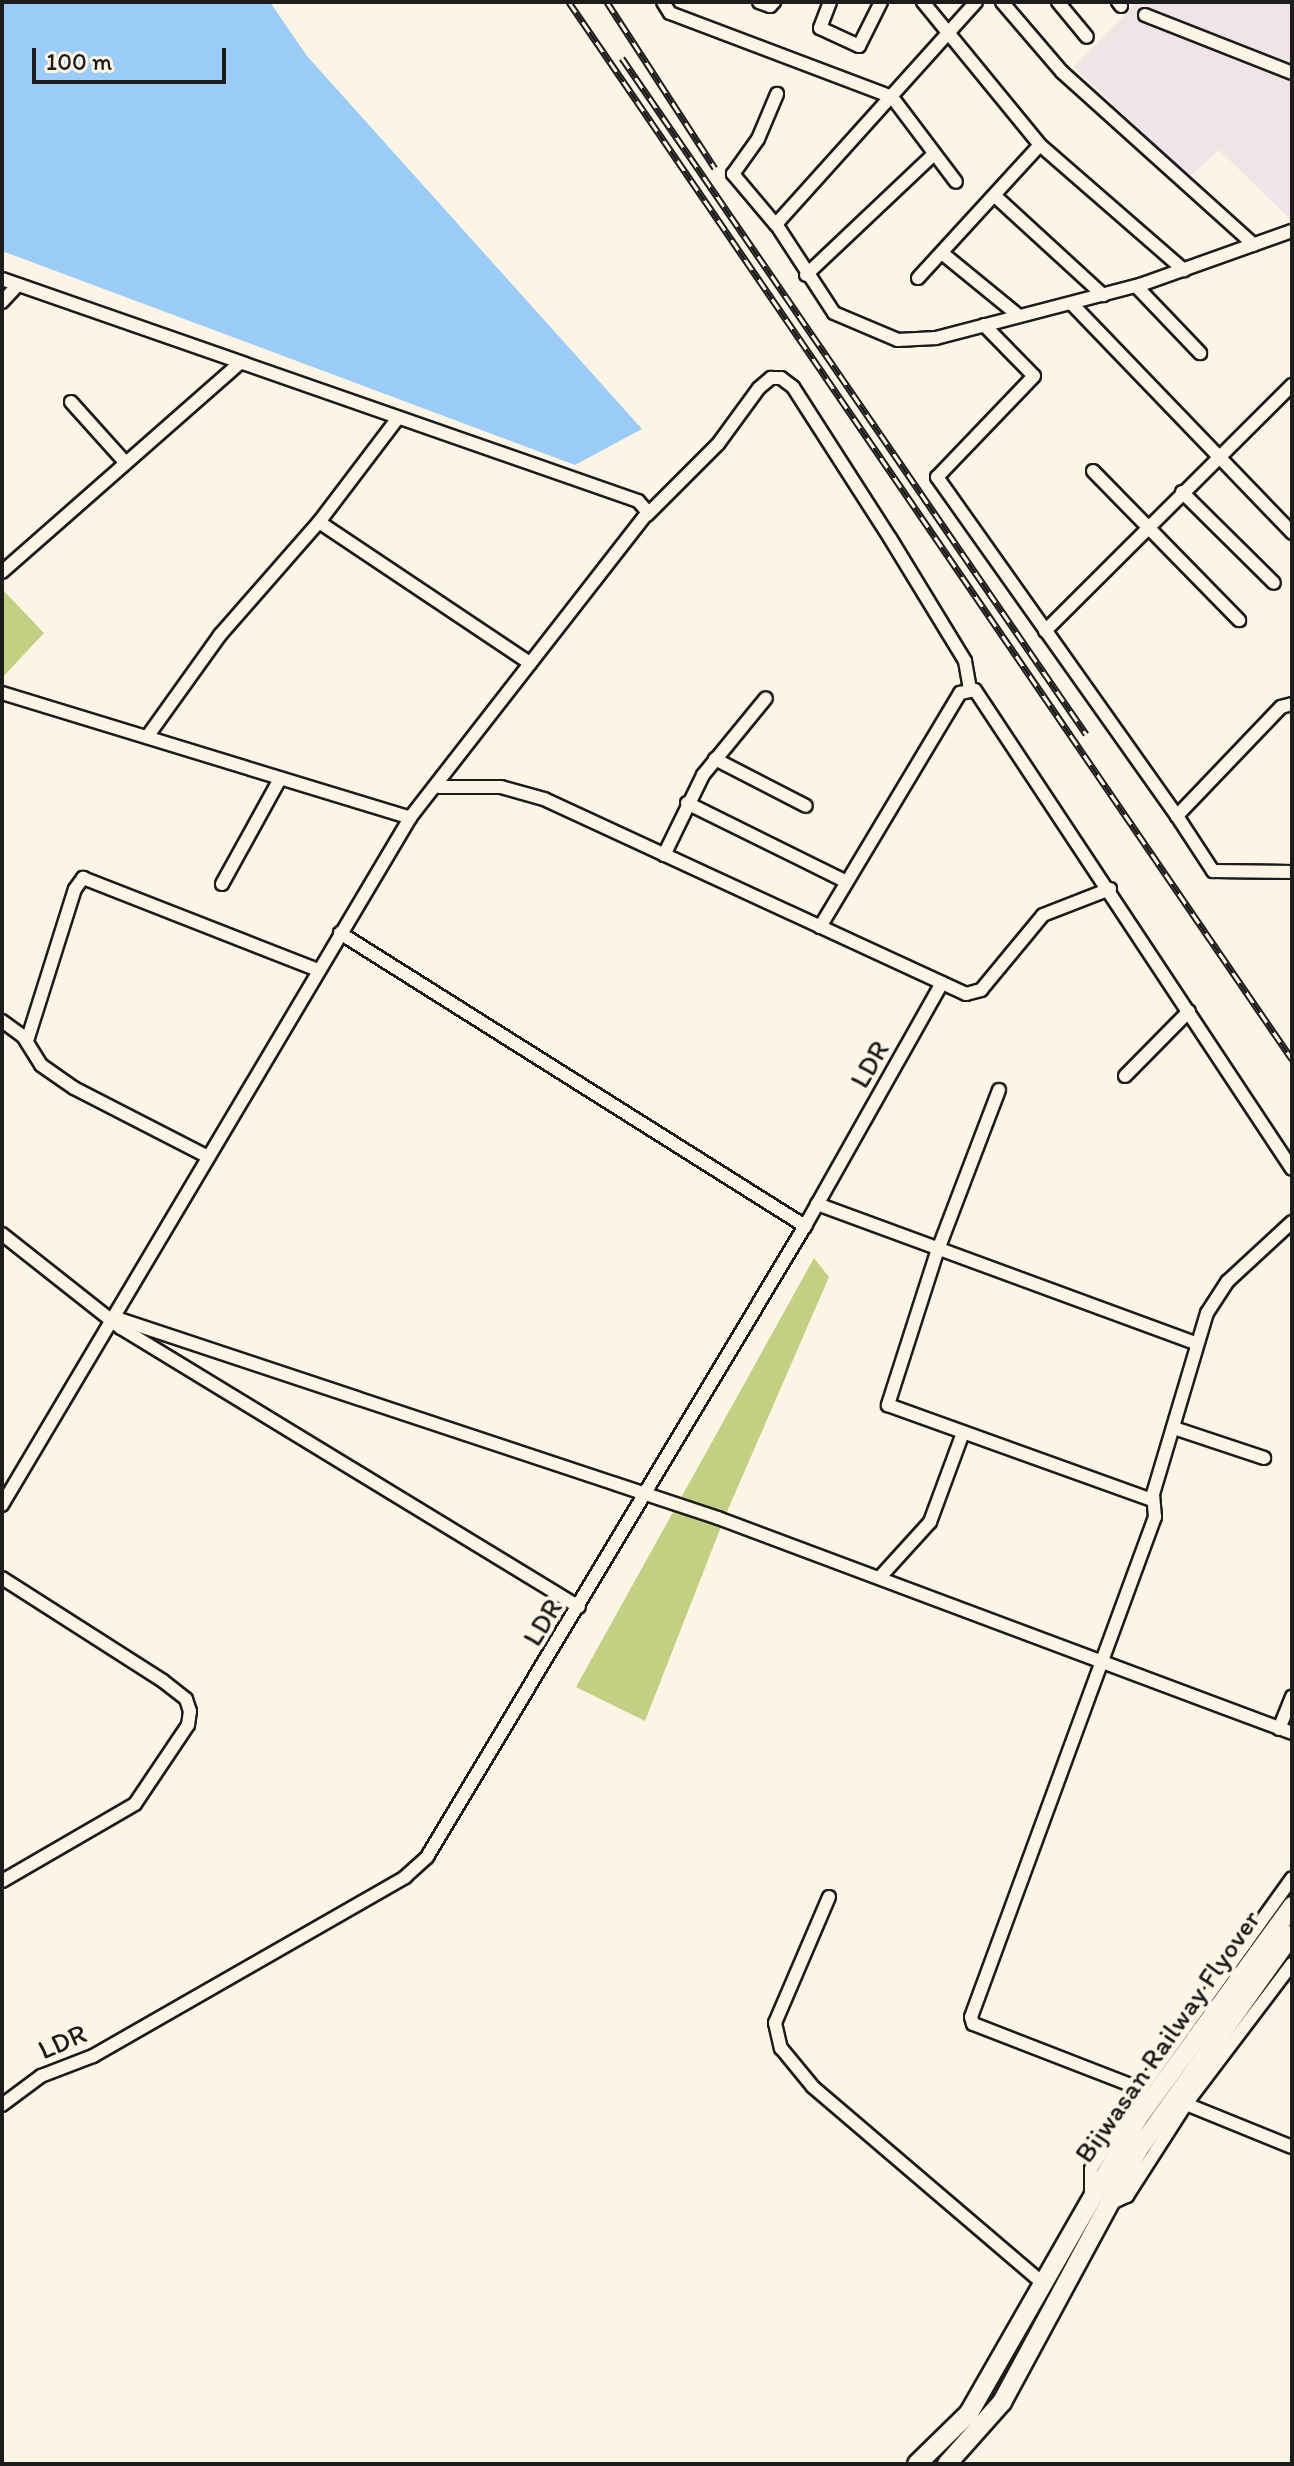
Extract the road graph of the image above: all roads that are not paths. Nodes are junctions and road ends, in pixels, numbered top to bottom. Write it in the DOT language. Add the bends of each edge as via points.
graph roads {
  1 [pos="663,2"];
  2 [pos="759,2"];
  3 [pos="774,2"];
  4 [pos="830,2"];
  5 [pos="881,2"];
  6 [pos="923,2"];
  7 [pos="976,2"];
  8 [pos="1002,2"];
  9 [pos="1058,2"];
  10 [pos="1145,15"];
  11 [pos="949,32"];
  12 [pos="1087,37"];
  13 [pos="1292,73"];
  14 [pos="777,94"];
  15 [pos="892,97"];
  16 [pos="1040,145"];
  17 [pos="934,154"];
  18 [pos="956,182"];
  19 [pos="995,196"];
  20 [pos="776,225"];
  21 [pos="1292,231"];
  22 [pos="1254,245"];
  23 [pos="942,253"];
  24 [pos="1184,270"];
  25 [pos="806,275"];
  26 [pos="918,278"];
  27 [pos="2,279"];
  28 [pos="18,285"];
  29 [pos="1136,286"];
  30 [pos="1103,295"];
  31 [pos="2,302"];
  32 [pos="1072,304"];
  33 [pos="1019,316"];
  34 [pos="984,325"];
  35 [pos="1200,353"];
  36 [pos="240,363"];
  37 [pos="1292,385"];
  38 [pos="71,402"];
  39 [pos="398,418"];
  40 [pos="123,460"];
  41 [pos="1218,460"];
  42 [pos="1093,471"];
  43 [pos="1182,492"];
  44 [pos="647,515"];
  45 [pos="319,522"];
  46 [pos="1148,526"];
  47 [pos="1292,533"];
  48 [pos="2,572"];
  49 [pos="1274,583"];
  50 [pos="1239,620"];
  51 [pos="1045,631"];
  52 [pos="530,663"];
  53 [pos="970,688"];
  54 [pos="2,693"];
  55 [pos="766,698"];
  56 [pos="1292,704"];
  57 [pos="147,737"];
  58 [pos="715,759"];
  59 [pos="280,779"];
  60 [pos="439,787"];
  61 [pos="687,803"];
  62 [pos="806,806"];
  63 [pos="1177,816"];
  64 [pos="410,818"];
  65 [pos="664,855"];
  66 [pos="1292,872"];
  67 [pos="847,882"];
  68 [pos="222,884"];
  69 [pos="1110,889"];
  70 [pos="820,927"];
  71 [pos="340,933"];
  72 [pos="318,970"];
  73 [pos="942,983"];
  74 [pos="1189,1011"];
  75 [pos="2,1021"];
  76 [pos="27,1041"];
  77 [pos="1125,1076"];
  78 [pos="999,1090"];
  79 [pos="208,1157"];
  80 [pos="1292,1169"];
  81 [pos="817,1204"];
  82 [pos="1292,1222"];
  83 [pos="805,1226"];
  84 [pos="2,1234"];
  85 [pos="937,1252"];
  86 [pos="113,1317"];
  87 [pos="1195,1343"];
  88 [pos="1174,1428"];
  89 [pos="963,1433"];
  90 [pos="1264,1458"];
  91 [pos="645,1493"];
  92 [pos="4,1497"];
  93 [pos="1152,1500"];
  94 [pos="881,1576"];
  95 [pos="2,1578"];
  96 [pos="579,1607"];
  97 [pos="1103,1659"];
  98 [pos="1292,1696"];
  99 [pos="1279,1729"];
  100 [pos="1292,1733"];
  101 [pos="1292,1878"];
  102 [pos="2,1881"];
  103 [pos="829,1897"];
  104 [pos="1292,1906"];
  105 [pos="1292,1934"];
  106 [pos="1292,1964"];
  107 [pos="1141,2089"];
  108 [pos="1186,2104"];
  109 [pos="2,2105"];
  110 [pos="1292,2147"];
  111 [pos="1104,2199"];
  112 [pos="1044,2284"];
  113 [pos="1028,2313"];
  114 [pos="1045,2323"];
  115 [pos="917,2464"];
  116 [pos="947,2464"];
  1 -- 15 [label="street" via="670,13"];
  2 -- 3 [label="street"];
  4 -- 5 [label="street" via="820,28 859,46"];
  6 -- 11 [label="street"];
  7 -- 11 [label="street"];
  8 -- 22 [label="street" via="1062,72"];
  9 -- 12 [label="street"];
  10 -- 13 [label="street"];
  11 -- 15 [label="street"];
  11 -- 16 [label="street"];
  14 -- 20 [label="street" via="758,139 733,174"];
  15 -- 17 [label="street"];
  15 -- 20 [label="street"];
  16 -- 19 [label="street"];
  16 -- 24 [label="street"];
  17 -- 18 [label="street"];
  17 -- 25 [label="street"];
  19 -- 23 [label="street"];
  19 -- 30 [label="street"];
  20 -- 25 [label="street"];
  21 -- 22 [label="street"];
  22 -- 24 [label="street"];
  23 -- 26 [label="street"];
  23 -- 33 [label="street"];
  24 -- 29 [label="street"];
  25 -- 34 [label="street" via="834,313 898,340 936,338"];
  27 -- 28 [label="street"];
  28 -- 31 [label="street"];
  28 -- 36 [label="street"];
  29 -- 30 [label="street"];
  29 -- 35 [label="street"];
  30 -- 32 [label="street"];
  32 -- 33 [label="street"];
  32 -- 41 [label="street"];
  33 -- 34 [label="street"];
  34 -- 51 [label="street" via="1034,379 937,477"];
  36 -- 39 [label="street"];
  36 -- 40 [label="street"];
  37 -- 41 [label="street"];
  38 -- 40 [label="street"];
  39 -- 44 [label="street" via="638,501 646,506"];
  39 -- 45 [label="street"];
  40 -- 48 [label="street"];
  41 -- 43 [label="street"];
  41 -- 47 [label="street"];
  42 -- 46 [label="street"];
  43 -- 46 [label="street"];
  43 -- 49 [label="street"];
  44 -- 52 [label="street"];
  44 -- 53 [label="street" via="708,456 759,388 771,378 781,378 793,387 965,661"];
  45 -- 52 [label="street"];
  45 -- 57 [label="street" via="220,635"];
  46 -- 50 [label="street"];
  46 -- 51 [label="street"];
  51 -- 63 [label="street"];
  52 -- 60 [label="street"];
  53 -- 67 [label="street" via="960,693"];
  53 -- 69 [label="street"];
  54 -- 57 [label="street"];
  55 -- 58 [label="street"];
  56 -- 63 [label="street" via="1281,707"];
  57 -- 59 [label="street"];
  58 -- 61 [label="street"];
  58 -- 62 [label="street"];
  59 -- 64 [label="street"];
  59 -- 68 [label="street"];
  60 -- 64 [label="street"];
  60 -- 65 [label="street" via="470,784 528,794"];
  61 -- 65 [label="street"];
  61 -- 67 [label="street"];
  63 -- 66 [label="street" via="1213,871"];
  64 -- 71 [label="street"];
  65 -- 70 [label="street"];
  67 -- 70 [label="street"];
  69 -- 73 [label="street" via="1043,915 973,994"];
  69 -- 74 [label="street"];
  70 -- 73 [label="street"];
  71 -- 72 [label="street"];
  71 -- 83 [label="street"];
  72 -- 76 [label="street" via="97,879 83,878"];
  72 -- 79 [label="street"];
  73 -- 81 [label="street, LDR"];
  74 -- 77 [label="street"];
  74 -- 80 [label="street"];
  75 -- 76 [label="street"];
  76 -- 79 [label="street" via="41,1065 74,1088"];
  78 -- 85 [label="street"];
  79 -- 86 [label="street"];
  81 -- 83 [label="street, LDR"];
  81 -- 85 [label="street"];
  82 -- 87 [label="street" via="1228,1281"];
  83 -- 91 [label="street, LDR"];
  84 -- 86 [label="street"];
  85 -- 87 [label="street"];
  85 -- 89 [label="street" via="887,1398 892,1409"];
  86 -- 91 [label="street"];
  86 -- 92 [label="street"];
  86 -- 96 [label="street" via="274,1424"];
  87 -- 88 [label="street"];
  88 -- 90 [label="street"];
  88 -- 93 [label="street"];
  89 -- 93 [label="street"];
  89 -- 94 [label="street" via="930,1522"];
  91 -- 94 [label="street"];
  91 -- 96 [label="street, LDR"];
  93 -- 97 [label="street" via="1155,1517"];
  94 -- 97 [label="street"];
  95 -- 102 [label="street" via="163,1681 186,1699 190,1711 188,1725 135,1804"];
  96 -- 109 [label="street, LDR" via="414,1870 93,2056 41,2076"];
  97 -- 99 [label="street"];
  97 -- 107 [label="street" via="971,2020"];
  98 -- 99 [label="street"];
  99 -- 100 [label="street"];
  101 -- 107 [label="street"];
  103 -- 112 [label="street" via="775,2023 781,2048 813,2087"];
  104 -- 111 [label="main road, Bijwasan Railway Flyover" via="1168,2075 1108,2169"];
  105 -- 111 [label="main road, Bijwasan Railway Flyover"];
  106 -- 108 [label="street"];
  107 -- 111 [label="street" via="1091,2169"];
  108 -- 110 [label="street"];
  108 -- 111 [label="street" via="1127,2196"];
  111 -- 112 [label="main road, Bijwasan Railway Flyover"];
  111 -- 114 [label="main road"];
  112 -- 113 [label="main road, Bijwasan Railway Flyover"];
  113 -- 114 [label="main road"];
  113 -- 115 [label="main road, Bijwasan Railway Flyover" via="969,2413"];
  114 -- 116 [label="main road" via="1002,2402"];
}
